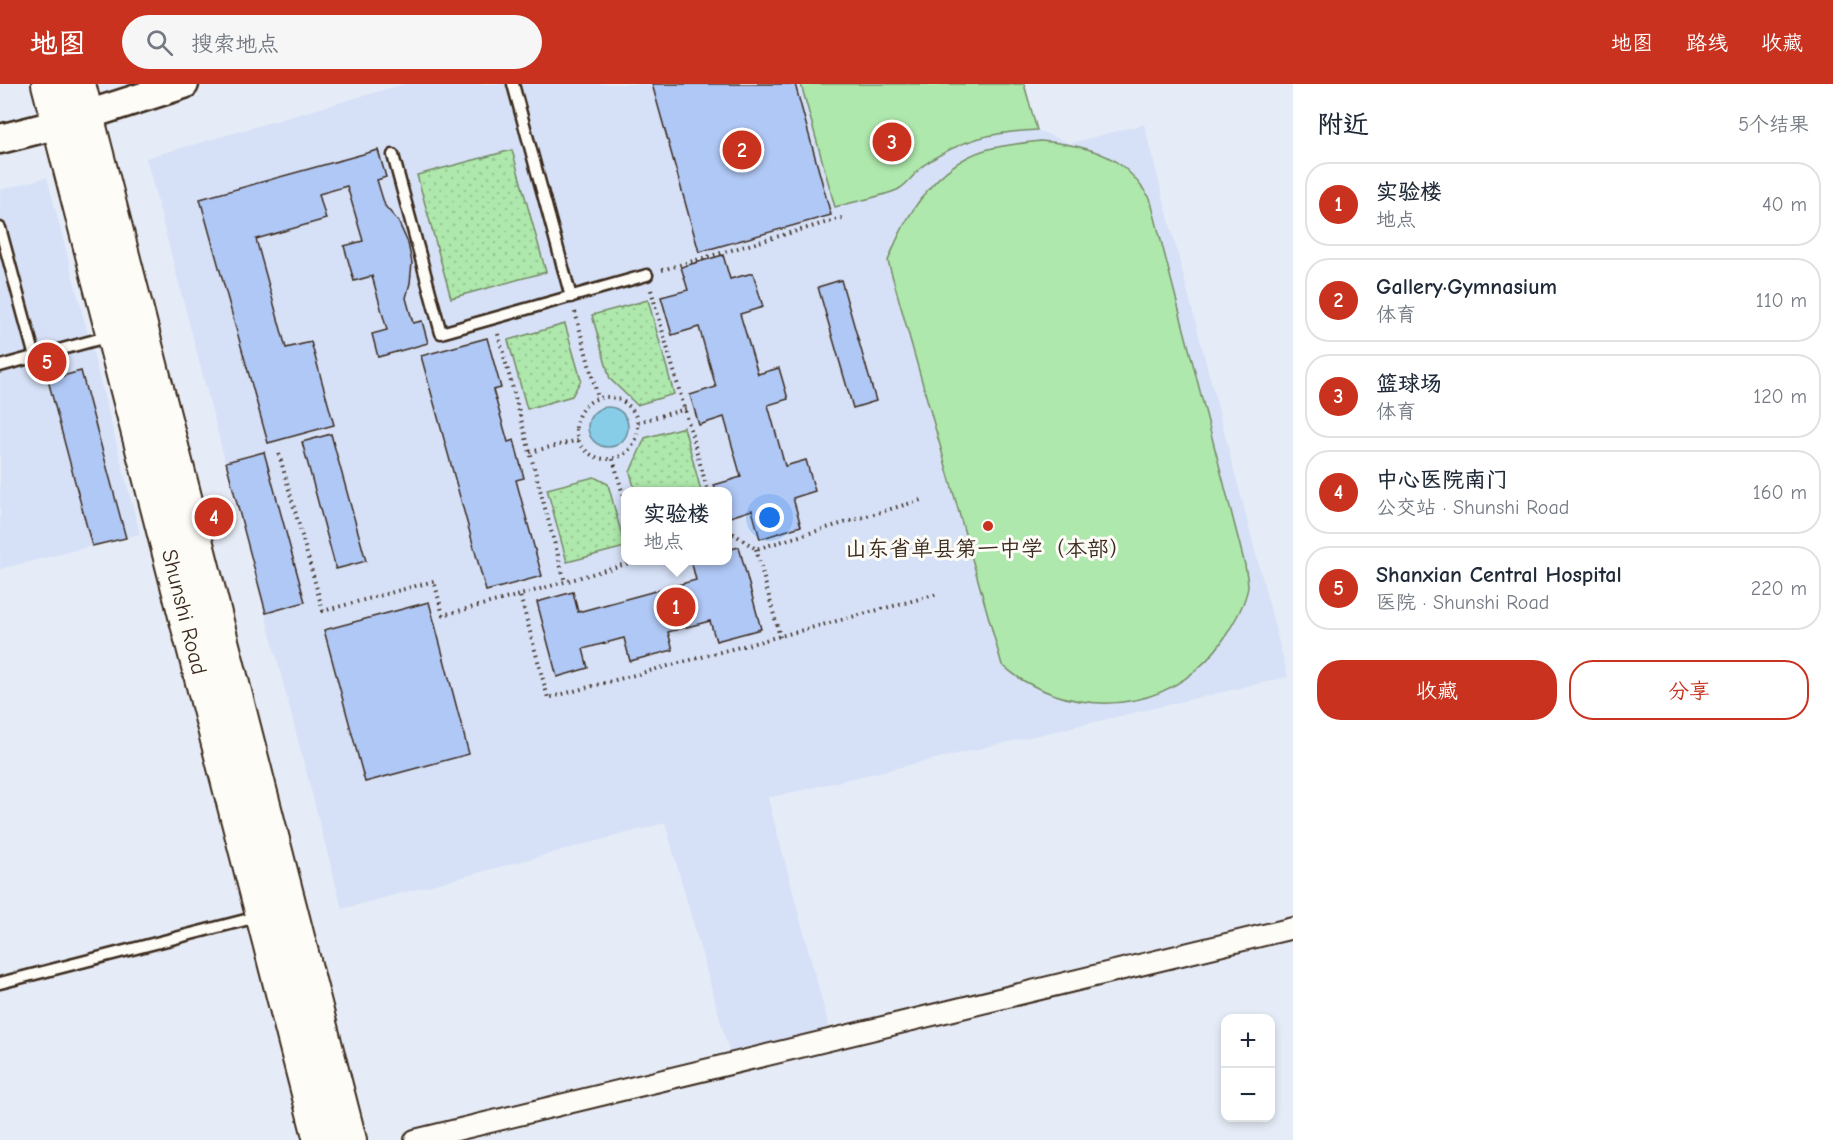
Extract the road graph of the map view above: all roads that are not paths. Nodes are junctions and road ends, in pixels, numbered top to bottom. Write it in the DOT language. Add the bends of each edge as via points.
graph roads {
  1 [pos="48,84"];
  2 [pos="79,84"];
  3 [pos="184,84"];
  4 [pos="513,84"];
  5 [pos="73,120"];
  6 [pos="0,139"];
  7 [pos="393,154"];
  8 [pos="0,228"];
  9 [pos="647,275"];
  10 [pos="571,297"];
  11 [pos="113,335"];
  12 [pos="35,357"];
  13 [pos="0,366"];
  14 [pos="263,916"];
  15 [pos="1293,928"];
  16 [pos="0,983"];
  17 [pos="320,1140"];
  18 [pos="350,1140"];
  19 [pos="415,1140"];
  1 -- 5 [label="main road, Shunshi Road"];
  2 -- 5 [label="main road, Shunshi Road"];
  3 -- 5 [label="main road"];
  4 -- 10 [label="lane"];
  5 -- 6 [label="main road"];
  5 -- 11 [label="main road, Shunshi Road"];
  5 -- 18 [label="main road, Shunshi Road"];
  7 -- 9 [label="lane" via="441,333"];
  8 -- 12 [label="lane"];
  11 -- 12 [label="lane"];
  11 -- 14 [label="main road, Shunshi Road"];
  12 -- 13 [label="lane"];
  14 -- 16 [label="lane"];
  14 -- 17 [label="main road, Shunshi Road"];
  15 -- 19 [label="street"];
}
